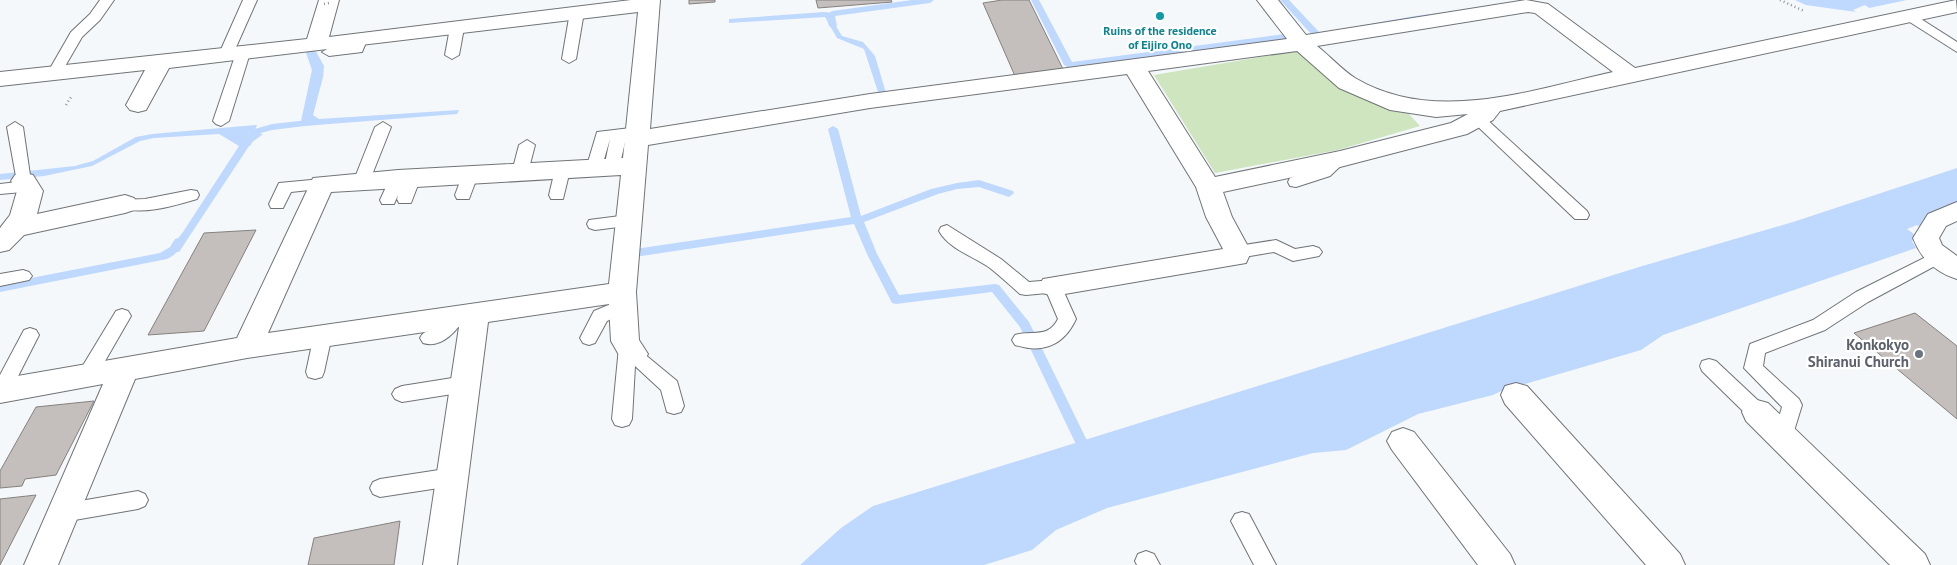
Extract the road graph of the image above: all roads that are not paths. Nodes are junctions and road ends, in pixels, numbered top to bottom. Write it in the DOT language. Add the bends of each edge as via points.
graph roads {
  1 [pos="107,0"];
  2 [pos="250,0"];
  3 [pos="1267,0"];
  4 [pos="327,2"];
  5 [pos="650,2"];
  6 [pos="1535,4"];
  7 [pos="1957,6"];
  8 [pos="576,12"];
  9 [pos="1910,16"];
  10 [pos="458,28"];
  11 [pos="1302,43"];
  12 [pos="316,47"];
  13 [pos="1957,48"];
  14 [pos="235,54"];
  15 [pos="452,55"];
  16 [pos="569,59"];
  17 [pos="161,61"];
  18 [pos="1135,68"];
  19 [pos="55,72"];
  20 [pos="1631,75"];
  21 [pos="0,79"];
  22 [pos="138,105"];
  23 [pos="1485,112"];
  24 [pos="221,121"];
  25 [pos="15,127"];
  26 [pos="383,127"];
  27 [pos="632,135"];
  28 [pos="528,145"];
  29 [pos="1340,159"];
  30 [pos="613,168"];
  31 [pos="562,170"];
  32 [pos="520,172"];
  33 [pos="25,179"];
  34 [pos="362,180"];
  35 [pos="1296,182"];
  36 [pos="322,184"];
  37 [pos="1209,187"];
  38 [pos="0,189"];
  39 [pos="191,195"];
  40 [pos="557,195"];
  41 [pos="125,204"];
  42 [pos="277,204"];
  43 [pos="1957,211"];
  44 [pos="1581,215"];
  45 [pos="628,226"];
  46 [pos="595,229"];
  47 [pos="947,231"];
  48 [pos="9,235"];
  49 [pos="1238,252"];
  50 [pos="1313,252"];
  51 [pos="1948,262"];
  52 [pos="23,276"];
  53 [pos="0,280"];
  54 [pos="1053,286"];
  55 [pos="622,299"];
  56 [pos="466,314"];
  57 [pos="122,316"];
  58 [pos="30,334"];
  59 [pos="322,335"];
  60 [pos="429,338"];
  61 [pos="589,338"];
  62 [pos="1022,340"];
  63 [pos="247,347"];
  64 [pos="631,350"];
  65 [pos="1709,366"];
  66 [pos="124,369"];
  67 [pos="315,372"];
  68 [pos="86,377"];
  69 [pos="465,384"];
  70 [pos="0,391"];
  71 [pos="402,394"];
  72 [pos="1516,395"];
  73 [pos="674,406"];
  74 [pos="1757,412"];
  75 [pos="622,419"];
  76 [pos="1783,438"];
  77 [pos="1403,441"];
  78 [pos="452,477"];
  79 [pos="380,488"];
  80 [pos="138,500"];
  81 [pos="63,514"];
  82 [pos="1242,521"];
  83 [pos="40,565"];
  84 [pos="440,565"];
  85 [pos="1265,565"];
  86 [pos="1498,565"];
  87 [pos="1668,565"];
  88 [pos="1913,565"];
  1 -- 19 [label="lane" via="76,35"];
  2 -- 14 [label="lane"];
  3 -- 11 [label="street"];
  4 -- 12 [label="street"];
  5 -- 8 [label="street"];
  5 -- 27 [label="street"];
  6 -- 11 [label="street"];
  6 -- 20 [label="street"];
  7 -- 9 [label="street"];
  8 -- 10 [label="street"];
  8 -- 16 [label="lane"];
  9 -- 13 [label="lane"];
  9 -- 20 [label="street"];
  10 -- 12 [label="street"];
  10 -- 15 [label="lane"];
  11 -- 18 [label="street"];
  11 -- 23 [label="street" via="1347,83 1398,105"];
  12 -- 14 [label="street"];
  14 -- 17 [label="street"];
  14 -- 24 [label="lane"];
  17 -- 19 [label="street"];
  17 -- 22 [label="street"];
  18 -- 27 [label="street"];
  18 -- 37 [label="street"];
  19 -- 21 [label="street"];
  20 -- 23 [label="street"];
  23 -- 29 [label="street" via="1459,129"];
  23 -- 44 [label="lane"];
  25 -- 33 [label="lane"];
  26 -- 34 [label="lane"];
  27 -- 30 [label="street"];
  27 -- 30 [label="lane" via="602,135"];
  28 -- 32 [label="lane"];
  29 -- 35 [label="lane" via="1324,172"];
  29 -- 37 [label="street"];
  30 -- 31 [label="street"];
  30 -- 45 [label="street"];
  31 -- 32 [label="street"];
  31 -- 40 [label="lane"];
  32 -- 34 [label="street" via="466,185 401,189"];
  33 -- 38 [label="lane"];
  33 -- 48 [label="street" via="30,192"];
  34 -- 36 [label="street"];
  36 -- 42 [label="lane" via="285,187"];
  36 -- 63 [label="street"];
  37 -- 49 [label="street" via="1219,217"];
  39 -- 41 [label="lane" via="145,205"];
  41 -- 48 [label="street"];
  43 -- 51 [label="street" via="1937,220 1926,238 1931,251"];
  45 -- 46 [label="lane"];
  45 -- 55 [label="street"];
  47 -- 54 [label="lane" via="968,248 995,262 1026,289"];
  49 -- 50 [label="lane" via="1276,246 1293,255"];
  49 -- 54 [label="street" via="1236,256"];
  51 -- 76 [label="lane" via="1862,297 1819,324 1757,349 1753,368 1792,405"];
  52 -- 53 [label="lane"];
  54 -- 62 [label="lane" via="1067,319 1062,331 1052,339"];
  55 -- 56 [label="street"];
  55 -- 61 [label="lane" via="600,316"];
  55 -- 64 [label="street" via="625,341"];
  56 -- 59 [label="street"];
  56 -- 60 [label="lane" via="446,331"];
  56 -- 69 [label="street"];
  57 -- 68 [label="lane"];
  58 -- 70 [label="lane"];
  59 -- 63 [label="street"];
  59 -- 67 [label="lane"];
  63 -- 66 [label="street"];
  64 -- 73 [label="lane" via="670,386"];
  64 -- 75 [label="lane" via="624,375"];
  65 -- 74 [label="lane"];
  66 -- 68 [label="street"];
  66 -- 81 [label="street"];
  68 -- 70 [label="street"];
  69 -- 71 [label="lane"];
  69 -- 78 [label="street"];
  72 -- 87 [label="street"];
  74 -- 76 [label="street"];
  76 -- 88 [label="street"];
  77 -- 86 [label="street"];
  78 -- 79 [label="lane"];
  78 -- 84 [label="street"];
  80 -- 81 [label="lane"];
  81 -- 83 [label="street"];
  82 -- 85 [label="lane"];
}
